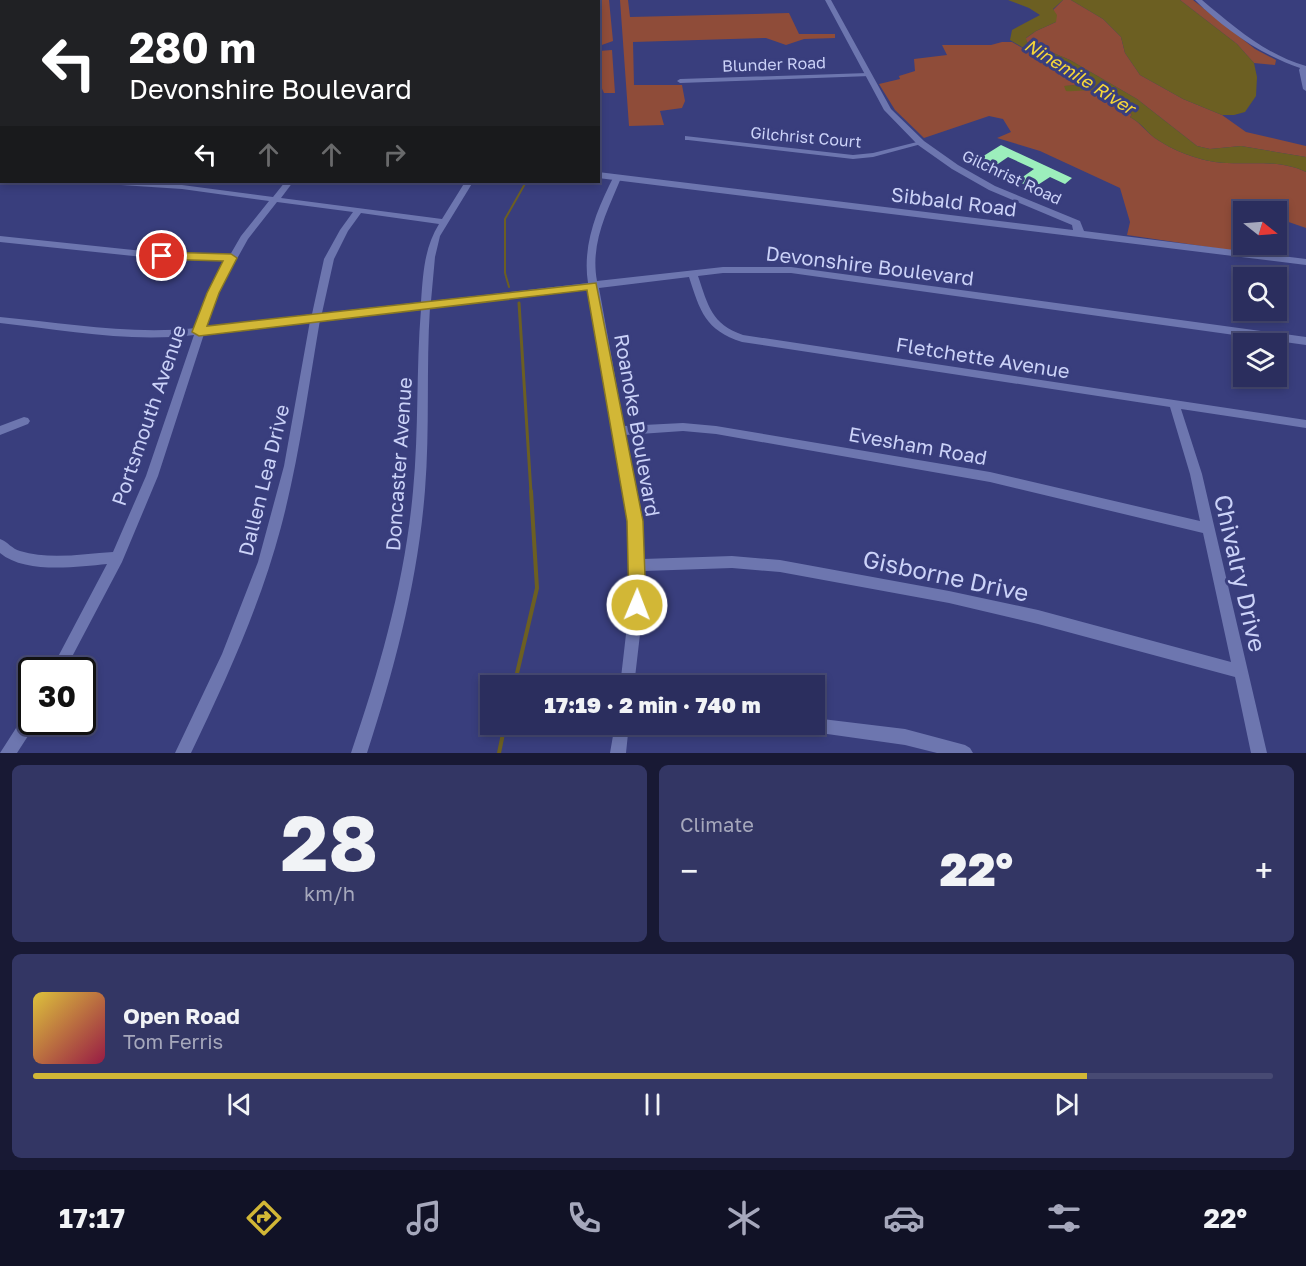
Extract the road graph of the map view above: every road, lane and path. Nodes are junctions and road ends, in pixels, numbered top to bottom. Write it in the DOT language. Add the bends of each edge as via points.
graph roads {
  1 [pos="828,0"];
  2 [pos="1198,0"];
  3 [pos="1305,67"];
  4 [pos="868,75"];
  5 [pos="680,81"];
  6 [pos="1306,89"];
  7 [pos="688,138"];
  8 [pos="921,143"];
  9 [pos="600,175"];
  10 [pos="617,178"];
  11 [pos="119,183"];
  12 [pos="288,183"];
  13 [pos="468,183"];
  14 [pos="273,199"];
  15 [pos="358,211"];
  16 [pos="444,222"];
  17 [pos="1079,234"];
  18 [pos="0,239"];
  19 [pos="231,258"];
  20 [pos="1306,262"];
  21 [pos="693,274"];
  22 [pos="592,286"];
  23 [pos="427,305"];
  24 [pos="317,318"];
  25 [pos="4,320"];
  26 [pos="0,329"];
  27 [pos="199,332"];
  28 [pos="1306,341"];
  29 [pos="1174,404"];
  30 [pos="24,421"];
  31 [pos="1306,424"];
  32 [pos="0,431"];
  33 [pos="619,431"];
  34 [pos="1207,528"];
  35 [pos="0,545"];
  36 [pos="117,558"];
  37 [pos="638,566"];
  38 [pos="65,657"];
  39 [pos="1240,671"];
  40 [pos="628,675"];
  41 [pos="825,726"];
  42 [pos="20,735"];
  43 [pos="620,735"];
  44 [pos="8,753"];
  45 [pos="183,753"];
  46 [pos="358,753"];
  47 [pos="618,753"];
  48 [pos="965,753"];
  49 [pos="1259,753"];
  1 -- 4 [label="street, Gilchrist Road"];
  2 -- 3 [label="street" via="1261,49"];
  3 -- 6 [label="street" via="1302,70"];
  4 -- 5 [label="street, Blunder Road"];
  4 -- 8 [label="street, Gilchrist Road" via="888,110"];
  7 -- 8 [label="street, Gilchrist Court" via="853,157"];
  8 -- 17 [label="street, Gilchrist Road" via="992,188 1072,220 1077,223"];
  9 -- 10 [label="street, Sibbald Road"];
  10 -- 17 [label="street, Sibbald Road"];
  10 -- 22 [label="street, Roanoke Boulevard" via="593,239"];
  11 -- 14 [label="street"];
  12 -- 14 [label="street, Portsmouth Avenue"];
  13 -- 16 [label="street, Doncaster Avenue"];
  14 -- 15 [label="street"];
  14 -- 19 [label="street, Portsmouth Avenue"];
  15 -- 16 [label="street"];
  15 -- 24 [label="street, Dallen Lea Drive" via="329,259"];
  16 -- 23 [label="street, Doncaster Avenue" via="430,257"];
  17 -- 20 [label="street, Sibbald Road"];
  18 -- 19 [label="street" via="170,257"];
  19 -- 27 [label="street, Portsmouth Avenue"];
  21 -- 22 [label="street, Devonshire Boulevard"];
  21 -- 28 [label="street, Devonshire Boulevard" via="791,270"];
  21 -- 29 [label="street, Fletchette Avenue" via="711,322 729,335"];
  22 -- 23 [label="street, Devonshire Boulevard"];
  22 -- 33 [label="street, Roanoke Boulevard"];
  23 -- 24 [label="street, Devonshire Boulevard"];
  23 -- 46 [label="street, Doncaster Avenue" via="416,525 399,617"];
  24 -- 27 [label="street, Devonshire Boulevard"];
  24 -- 45 [label="street, Dallen Lea Drive" via="292,456 268,550 225,663"];
  25 -- 26 [label="street"];
  25 -- 27 [label="street, Devonshire Boulevard" via="133,334"];
  27 -- 36 [label="street, Portsmouth Avenue" via="152,476"];
  29 -- 31 [label="street, Fletchette Avenue"];
  29 -- 34 [label="street, Chivalry Drive"];
  30 -- 32 [label="street"];
  33 -- 34 [label="street, Evesham Road" via="683,426 716,430 990,477"];
  33 -- 37 [label="street, Roanoke Boulevard" via="635,521"];
  34 -- 39 [label="street, Chivalry Drive"];
  35 -- 36 [label="street" via="16,556 35,560"];
  36 -- 38 [label="street, Portsmouth Avenue"];
  37 -- 39 [label="street, Gisborne Drive" via="732,562 780,566 993,607"];
  37 -- 40 [label="street, Roanoke Boulevard"];
  39 -- 49 [label="street, Chivalry Drive"];
  41 -- 48 [label="street" via="905,737"];
  42 -- 44 [label="street"];
  43 -- 47 [label="street"];
}
